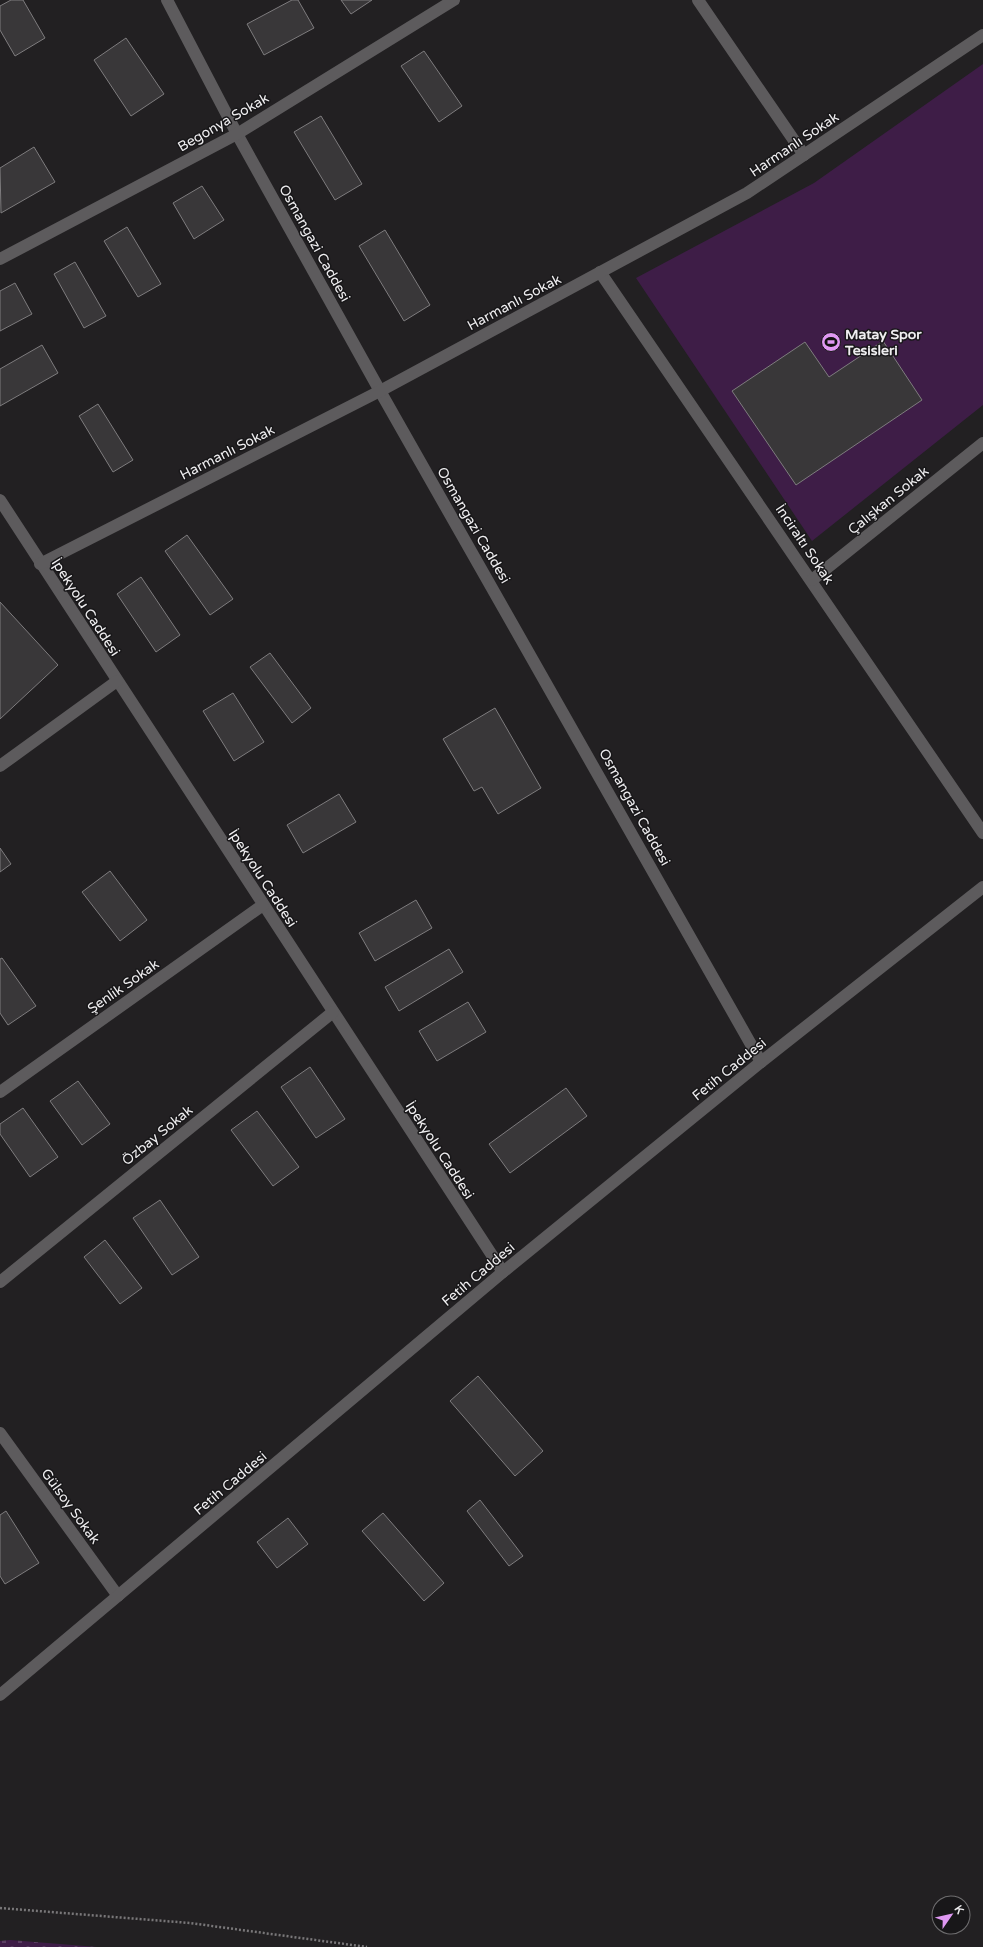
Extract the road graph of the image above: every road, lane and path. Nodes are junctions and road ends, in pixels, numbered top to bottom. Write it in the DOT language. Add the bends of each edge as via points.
graph roads {
  1 [pos="166,0"];
  2 [pos="454,0"];
  3 [pos="698,0"];
  4 [pos="983,36"];
  5 [pos="237,134"];
  6 [pos="804,155"];
  7 [pos="0,258"];
  8 [pos="600,272"];
  9 [pos="380,391"];
  10 [pos="983,443"];
  11 [pos="0,500"];
  12 [pos="40,564"];
  13 [pos="812,580"];
  14 [pos="117,682"];
  15 [pos="0,766"];
  16 [pos="983,833"];
  17 [pos="983,887"];
  18 [pos="263,905"];
  19 [pos="333,1012"];
  20 [pos="761,1062"];
  21 [pos="0,1092"];
  22 [pos="503,1272"];
  23 [pos="0,1282"];
  24 [pos="0,1433"];
  25 [pos="118,1596"];
  26 [pos="0,1695"];
  27 [pos="0,1908"];
  28 [pos="367,1947"];
  1 -- 5 [label="street, Osmangazi Caddesi"];
  2 -- 5 [label="street, Begonya Sokak"];
  3 -- 6 [label="street"];
  4 -- 6 [label="street, Harmanlı Sokak"];
  5 -- 7 [label="street, Begonya Sokak"];
  5 -- 9 [label="street, Osmangazi Caddesi"];
  6 -- 8 [label="street, Harmanlı Sokak" via="747,193"];
  8 -- 9 [label="street, Harmanlı Sokak"];
  8 -- 13 [label="street, İnciraltı Sokak"];
  9 -- 12 [label="street, Harmanlı Sokak"];
  9 -- 20 [label="street, Osmangazi Caddesi"];
  10 -- 13 [label="street, Çalışkan Sokak"];
  11 -- 12 [label="street, İpekyolu Caddesi"];
  12 -- 14 [label="street, İpekyolu Caddesi"];
  13 -- 16 [label="street, İnciraltı Sokak"];
  14 -- 15 [label="street"];
  14 -- 18 [label="street, İpekyolu Caddesi"];
  17 -- 20 [label="street, Fetih Caddesi"];
  18 -- 19 [label="street, İpekyolu Caddesi"];
  18 -- 21 [label="street, Şenlik Sokak"];
  19 -- 22 [label="street, İpekyolu Caddesi"];
  19 -- 23 [label="street, Özbay Sokak"];
  20 -- 22 [label="street, Fetih Caddesi"];
  22 -- 25 [label="street, Fetih Caddesi"];
  24 -- 25 [label="street, Gülsoy Sokak"];
  25 -- 26 [label="street, Fetih Caddesi"];
  27 -- 28 [label="path" via="190,1923"];
}
